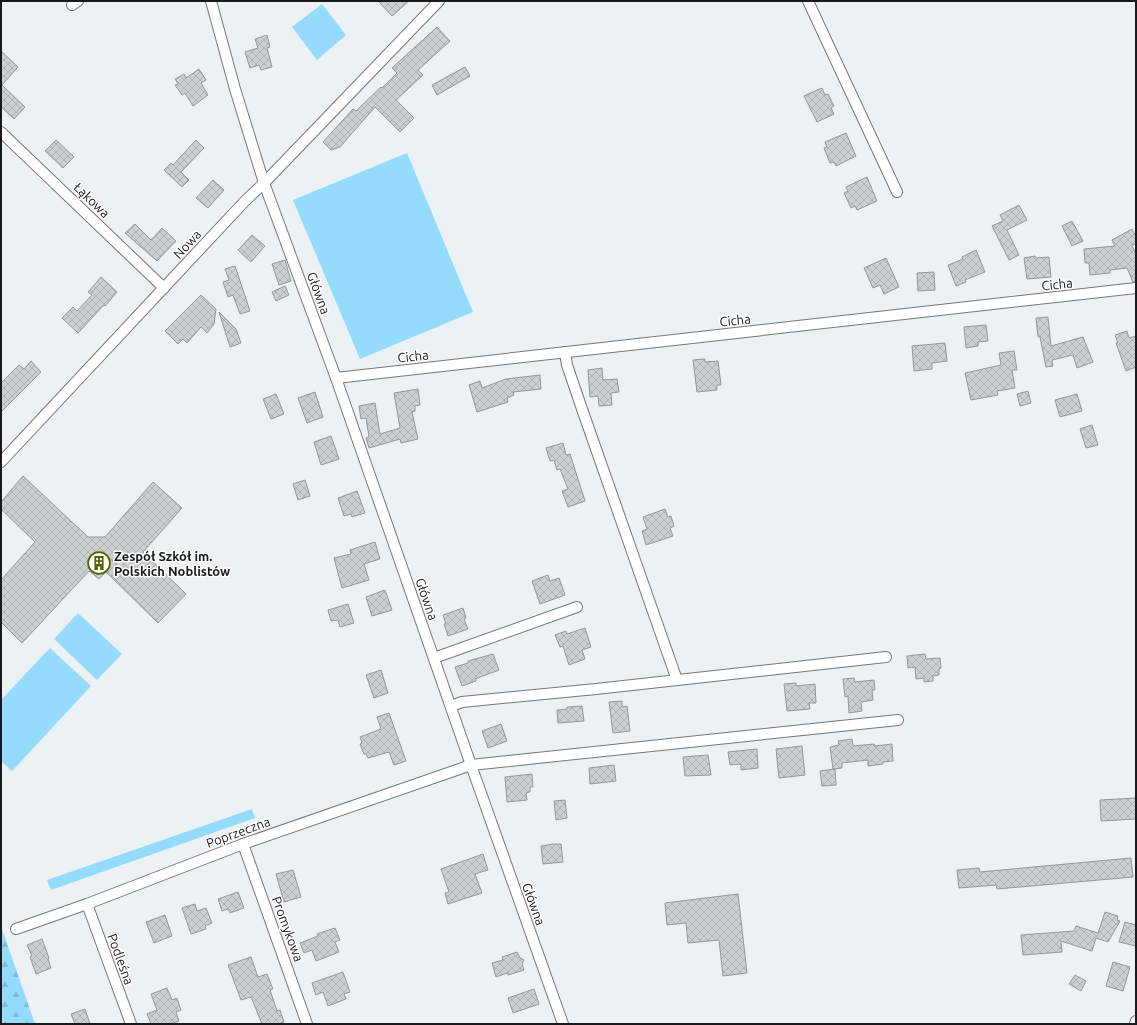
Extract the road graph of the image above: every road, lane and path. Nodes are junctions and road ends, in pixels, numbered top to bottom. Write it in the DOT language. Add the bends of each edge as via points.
graph roads {
  1 [pos="211,1"];
  2 [pos="439,1"];
  3 [pos="808,1"];
  4 [pos="1,132"];
  5 [pos="264,183"];
  6 [pos="897,192"];
  7 [pos="164,288"];
  8 [pos="1136,288"];
  9 [pos="565,352"];
  10 [pos="336,378"];
  11 [pos="1,462"];
  12 [pos="577,607"];
  13 [pos="886,657"];
  14 [pos="434,658"];
  15 [pos="677,680"];
  16 [pos="451,706"];
  17 [pos="898,720"];
  18 [pos="471,765"];
  19 [pos="243,844"];
  20 [pos="87,904"];
  21 [pos="16,929"];
  22 [pos="1136,1021"];
  23 [pos="131,1024"];
  24 [pos="308,1024"];
  25 [pos="563,1024"];
  26 [pos="1134,1024"];
  1 -- 5 [label="street"];
  2 -- 5 [label="street, Nowa"];
  3 -- 6 [label="street"];
  4 -- 7 [label="street, Łąkowa"];
  5 -- 7 [label="street, Nowa"];
  5 -- 10 [label="street, Główna"];
  7 -- 11 [label="street, Nowa"];
  8 -- 9 [label="street, Cicha"];
  9 -- 10 [label="street, Cicha"];
  9 -- 15 [label="street" via="582,409"];
  10 -- 14 [label="street, Główna"];
  12 -- 14 [label="street"];
  13 -- 15 [label="street"];
  14 -- 16 [label="street, Główna"];
  15 -- 16 [label="street" via="462,702"];
  16 -- 18 [label="street, Główna"];
  17 -- 18 [label="street, Poprzeczna"];
  18 -- 19 [label="street, Poprzeczna"];
  18 -- 25 [label="street, Główna"];
  19 -- 20 [label="street, Poprzeczna"];
  19 -- 24 [label="street, Promykowa"];
  20 -- 21 [label="street, Poprzeczna"];
  20 -- 23 [label="street, Podleśna"];
  22 -- 26 [label="street"];
}
